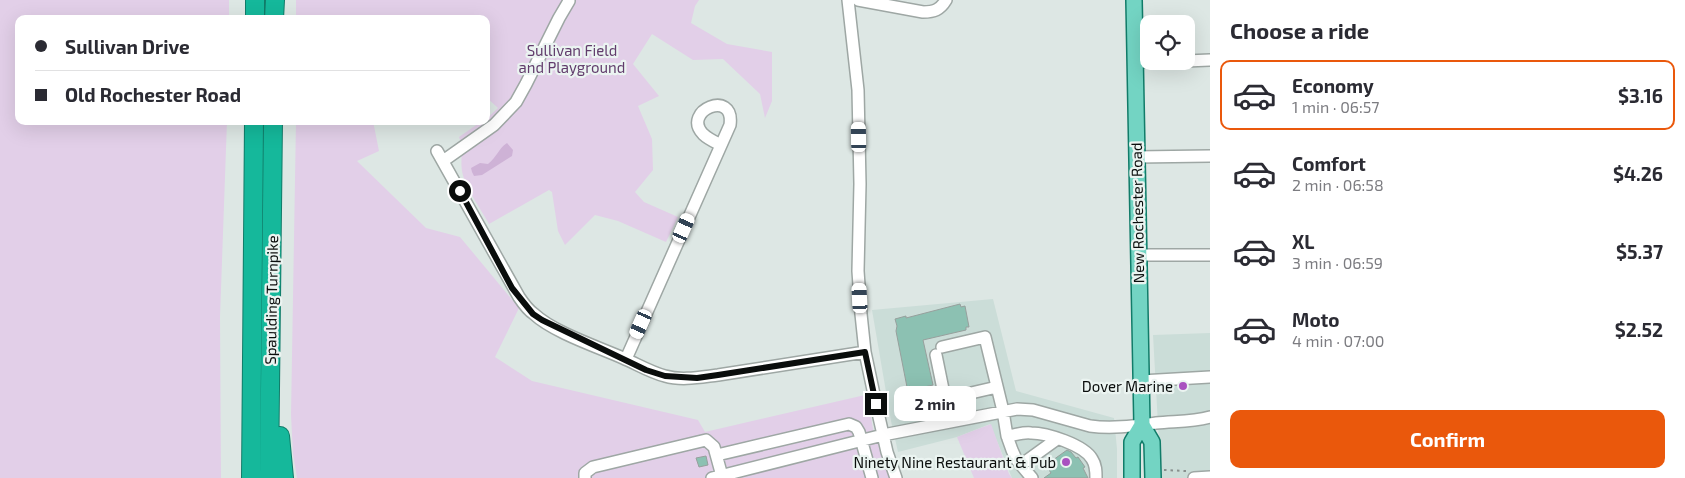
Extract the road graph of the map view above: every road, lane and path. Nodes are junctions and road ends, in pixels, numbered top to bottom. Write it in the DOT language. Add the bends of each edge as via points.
graph roads {
  1 [pos="255,0"];
  2 [pos="275,0"];
  3 [pos="848,0"];
  4 [pos="858,0"];
  5 [pos="946,0"];
  6 [pos="1134,0"];
  7 [pos="569,1"];
  8 [pos="254,15"];
  9 [pos="274,15"];
  10 [pos="1210,60"];
  11 [pos="1195,61"];
  12 [pos="1135,62"];
  13 [pos="1140,62"];
  14 [pos="254,125"];
  15 [pos="273,125"];
  16 [pos="720,145"];
  17 [pos="1210,156"];
  18 [pos="1136,157"];
  19 [pos="1138,255"];
  20 [pos="1210,255"];
  21 [pos="865,352"];
  22 [pos="626,359"];
  23 [pos="271,365"];
  24 [pos="1210,377"];
  25 [pos="1141,381"];
  26 [pos="997,387"];
  27 [pos="1003,411"];
  28 [pos="1210,417"];
  29 [pos="1142,425"];
  30 [pos="883,435"];
  31 [pos="1007,436"];
  32 [pos="1057,439"];
  33 [pos="862,441"];
  34 [pos="717,456"];
  35 [pos="1021,465"];
  36 [pos="1156,474"];
  37 [pos="1191,475"];
  38 [pos="717,477"];
  39 [pos="1210,477"];
  40 [pos="251,478"];
  41 [pos="269,478"];
  42 [pos="284,478"];
  43 [pos="585,478"];
  44 [pos="872,478"];
  45 [pos="896,478"];
  46 [pos="1032,478"];
  47 [pos="1096,478"];
  48 [pos="1132,478"];
  1 -- 8 [label="highway"];
  2 -- 9 [label="highway"];
  3 -- 21 [label="street" via="858,90 858,271"];
  4 -- 5 [label="street" via="934,12"];
  6 -- 12 [label="main road, New Rochester Road"];
  7 -- 22 [label="street" via="516,102 494,125 440,156 512,288 533,314"];
  10 -- 11 [label="street"];
  12 -- 13 [label="street"];
  12 -- 18 [label="main road, New Rochester Road"];
  14 -- 40 [label="highway, Spaulding Turnpike"];
  15 -- 23 [label="highway, Spaulding Turnpike"];
  16 -- 22 [label="street"];
  17 -- 18 [label="street"];
  18 -- 19 [label="main road, New Rochester Road"];
  19 -- 20 [label="street"];
  19 -- 25 [label="main road, New Rochester Road"];
  21 -- 22 [label="street" via="697,378 665,376"];
  21 -- 30 [label="street"];
  23 -- 41 [label="highway, Spaulding Turnpike"];
  23 -- 42 [label="highway" via="278,396"];
  24 -- 25 [label="street"];
  25 -- 29 [label="main road, New Rochester Road"];
  26 -- 26 [label="street" via="985,337 939,351 945,399"];
  26 -- 27 [label="street"];
  27 -- 29 [label="street" via="1017,408 1033,410 1098,428"];
  27 -- 30 [label="street"];
  27 -- 31 [label="street"];
  28 -- 29 [label="street"];
  29 -- 36 [label="main road, New Rochester Road" via="1152,442"];
  29 -- 48 [label="main road, New Rochester Road" via="1132,442"];
  30 -- 33 [label="street"];
  30 -- 45 [label="street"];
  31 -- 32 [label="street" via="1032,433"];
  31 -- 35 [label="street"];
  32 -- 35 [label="street"];
  32 -- 47 [label="street" via="1088,454 1095,465"];
  33 -- 34 [label="street" via="856,427 849,424"];
  33 -- 38 [label="street"];
  33 -- 44 [label="street"];
  34 -- 38 [label="street"];
  34 -- 43 [label="street" via="714,447 706,440 593,467 585,473"];
  35 -- 46 [label="street"];
  36 -- 37 [label="path"];
  37 -- 39 [label="street"];
}
